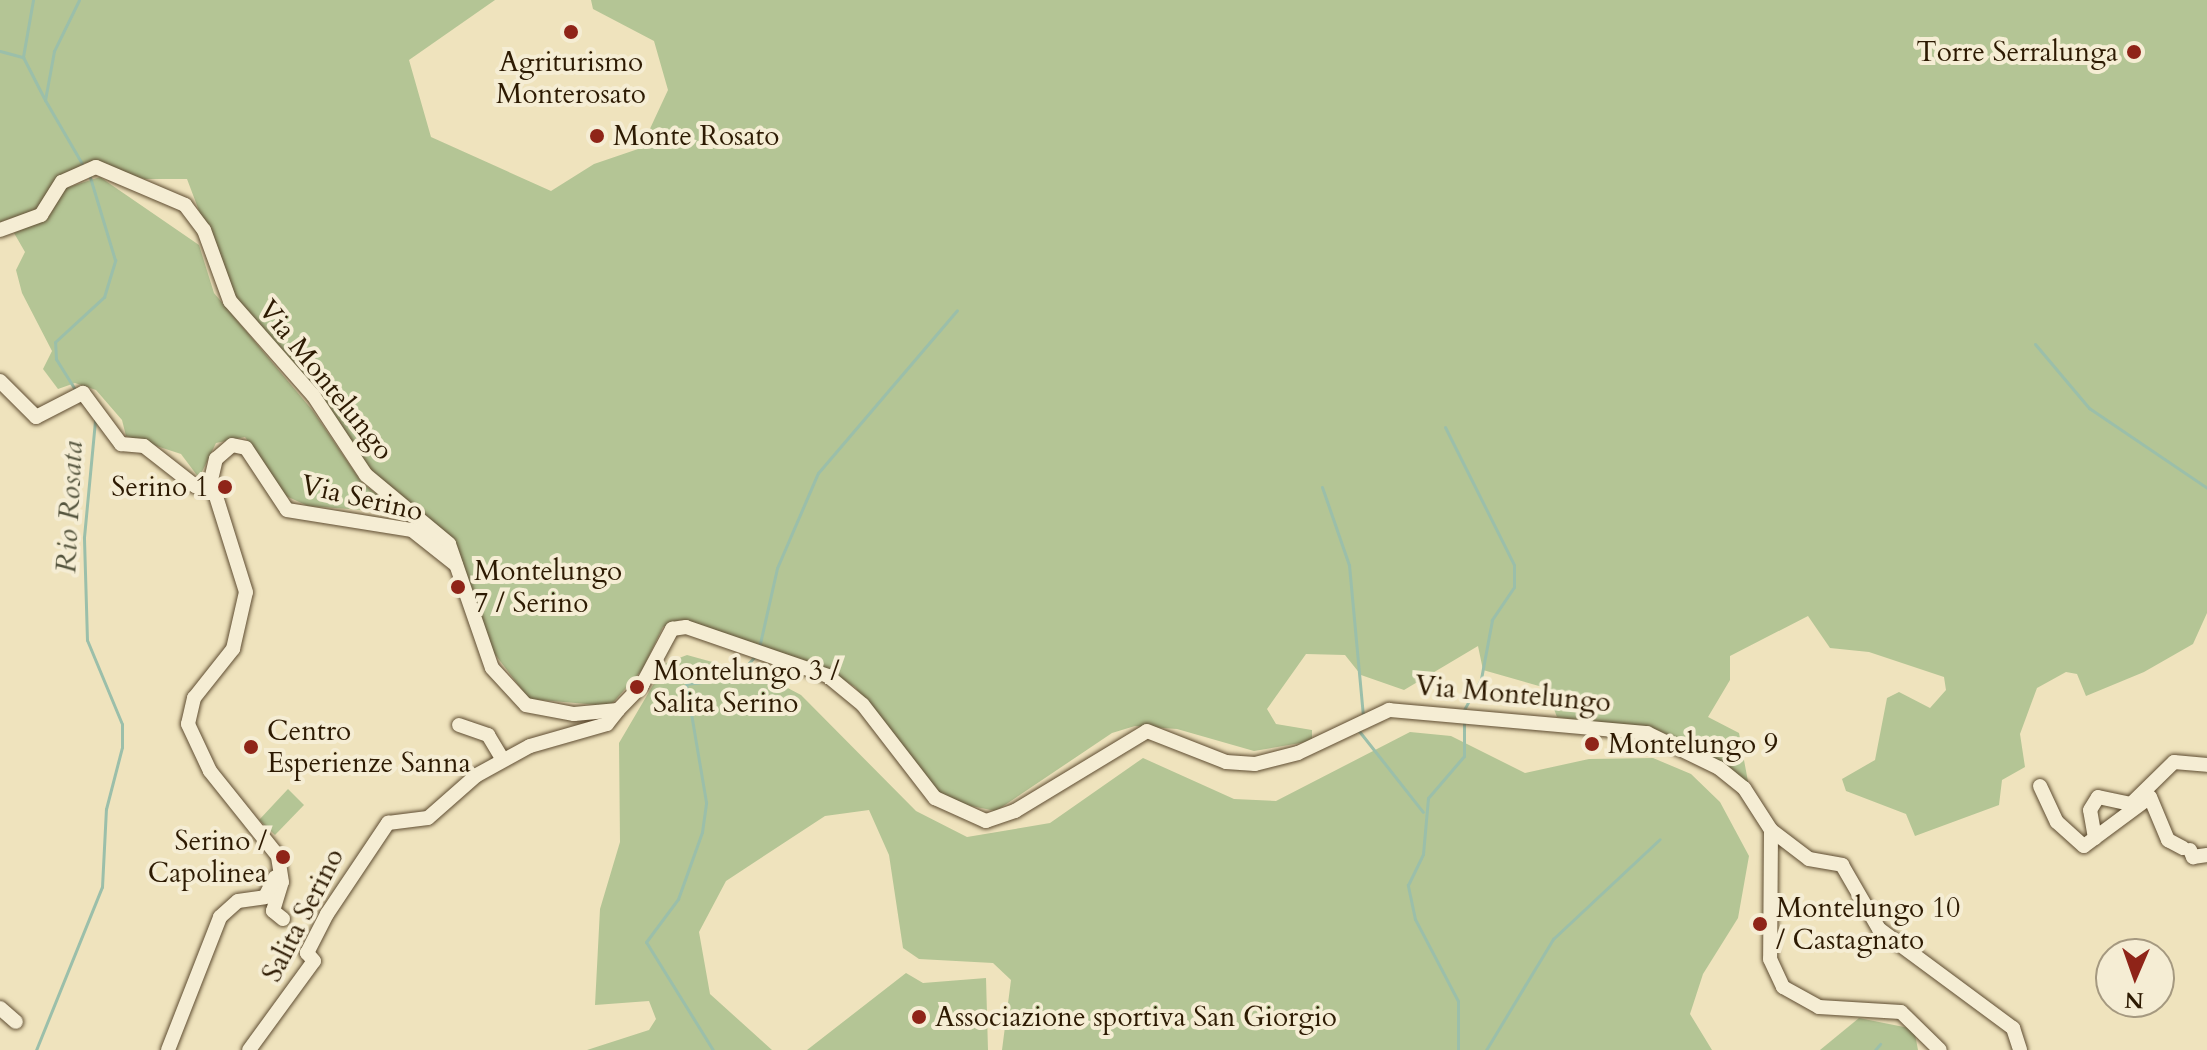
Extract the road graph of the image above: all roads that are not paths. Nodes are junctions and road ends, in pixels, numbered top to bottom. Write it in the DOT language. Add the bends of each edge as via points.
graph roads {
  1 [pos="0,230"];
  2 [pos="0,381"];
  3 [pos="213,489"];
  4 [pos="456,565"];
  5 [pos="618,710"];
  6 [pos="459,725"];
  7 [pos="503,760"];
  8 [pos="2207,765"];
  9 [pos="2040,786"];
  10 [pos="1771,830"];
  11 [pos="2095,838"];
  12 [pos="2207,855"];
  13 [pos="279,866"];
  14 [pos="283,919"];
  15 [pos="0,1008"];
  16 [pos="16,1022"];
  17 [pos="168,1050"];
  18 [pos="249,1050"];
  19 [pos="1940,1050"];
  20 [pos="2020,1050"];
  1 -- 4 [label="street, Via Montelungo" via="41,215 62,182 96,167 185,205 204,230 230,301 313,395 366,475 437,529"];
  2 -- 3 [label="street" via="36,417 83,393 121,444 144,446 195,486"];
  3 -- 4 [label="street, Via Serino" via="216,459 239,445 287,510 412,530"];
  3 -- 13 [label="street" via="246,592 233,649 194,698 188,724 210,771"];
  4 -- 5 [label="street, Via Montelungo" via="492,668 513,696 565,713"];
  5 -- 7 [label="street, Salita Serino" via="607,724"];
  5 -- 10 [label="street, Via Montelungo" via="642,685 672,629 686,627 828,676 863,705 935,798 978,821 1015,811 1139,732 1158,732 1226,762 1255,764 1298,753 1370,715 1418,708 1670,740 1744,788"];
  6 -- 7 [label="street" via="488,735"];
  7 -- 18 [label="street, Salita Serino" via="428,818 388,823 362,856 307,953 314,961"];
  8 -- 11 [label="street" via="2174,762 2131,804 2098,797 2090,810"];
  9 -- 11 [label="street" via="2057,822 2084,846"];
  10 -- 19 [label="street" via="1769,948 1783,987 1819,1007 1901,1012"];
  10 -- 20 [label="street" via="1809,859 1842,865 1879,929 2015,1034"];
  11 -- 12 [label="street" via="2150,797 2168,840 2193,857"];
  13 -- 14 [label="street" via="273,911"];
  13 -- 17 [label="street" via="265,897 238,901 220,917"];
  15 -- 16 [label="street"];
}
